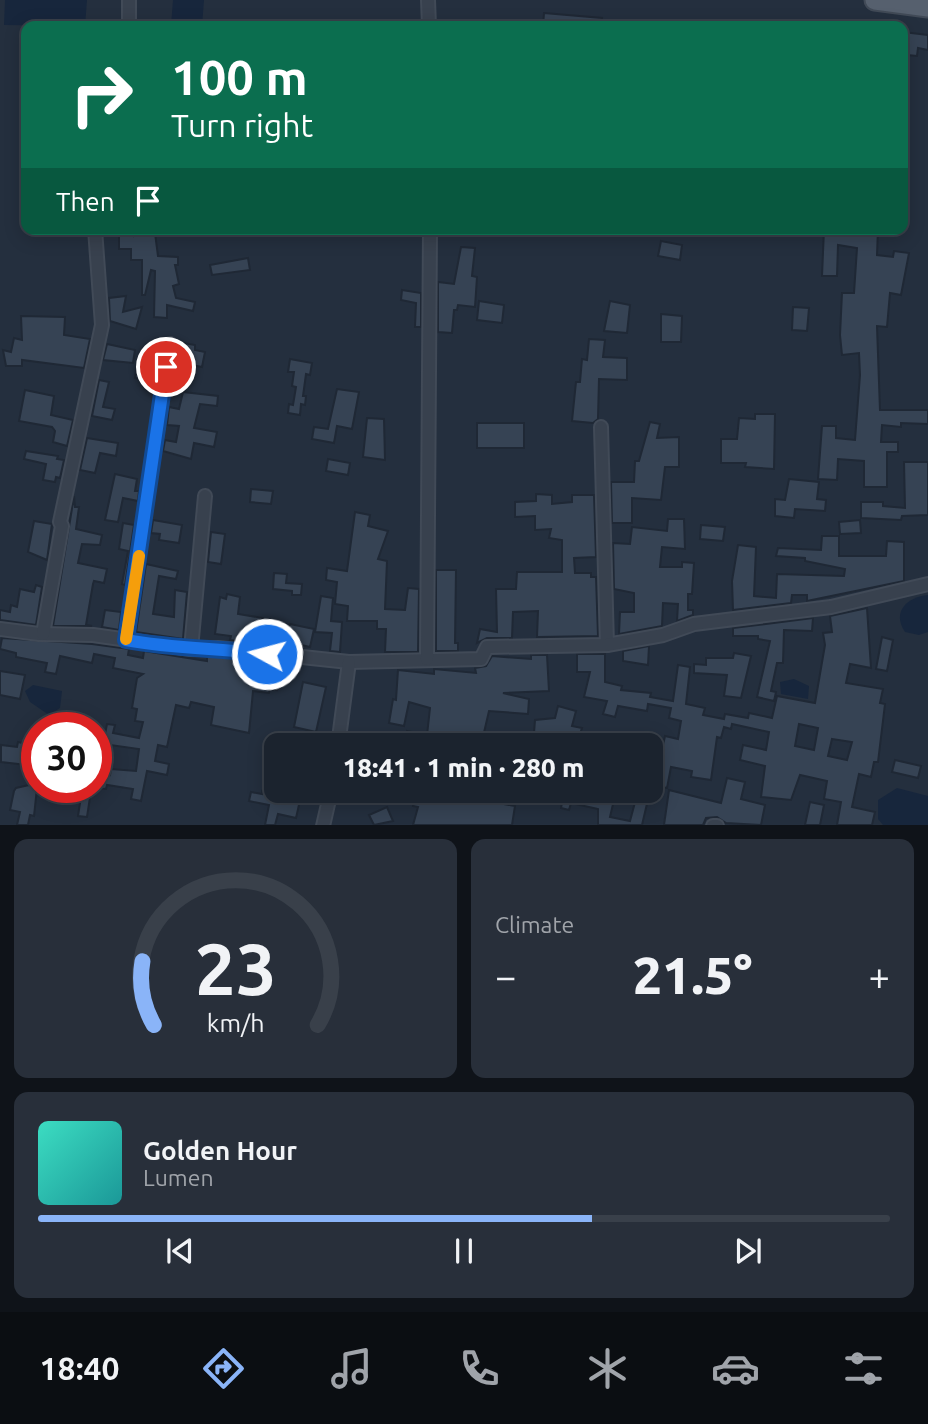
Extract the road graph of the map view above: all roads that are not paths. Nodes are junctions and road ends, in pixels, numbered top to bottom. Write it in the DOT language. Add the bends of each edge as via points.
graph roads {
  1 [pos="129,0"];
  2 [pos="428,0"];
  3 [pos="875,0"];
  4 [pos="928,7"];
  5 [pos="129,21"];
  6 [pos="429,21"];
  7 [pos="95,235"];
  8 [pos="430,235"];
  9 [pos="170,344"];
  10 [pos="601,427"];
  11 [pos="205,496"];
  12 [pos="928,584"];
  13 [pos="0,629"];
  14 [pos="43,634"];
  15 [pos="126,640"];
  16 [pos="607,645"];
  17 [pos="191,649"];
  18 [pos="428,659"];
  19 [pos="349,662"];
  20 [pos="340,733"];
  21 [pos="328,803"];
  22 [pos="323,825"];
  1 -- 5 [label="street"];
  2 -- 6 [label="street"];
  3 -- 4 [label="main road"];
  7 -- 14 [label="street" via="102,325 60,522"];
  8 -- 18 [label="street"];
  9 -- 15 [label="street"];
  10 -- 16 [label="street"];
  11 -- 17 [label="street"];
  12 -- 16 [label="street" via="831,607 694,624"];
  13 -- 14 [label="street"];
  14 -- 15 [label="street"];
  15 -- 17 [label="street"];
  16 -- 18 [label="street" via="487,647 481,659"];
  17 -- 19 [label="street"];
  18 -- 19 [label="street"];
  19 -- 20 [label="street"];
  21 -- 22 [label="street"];
}
